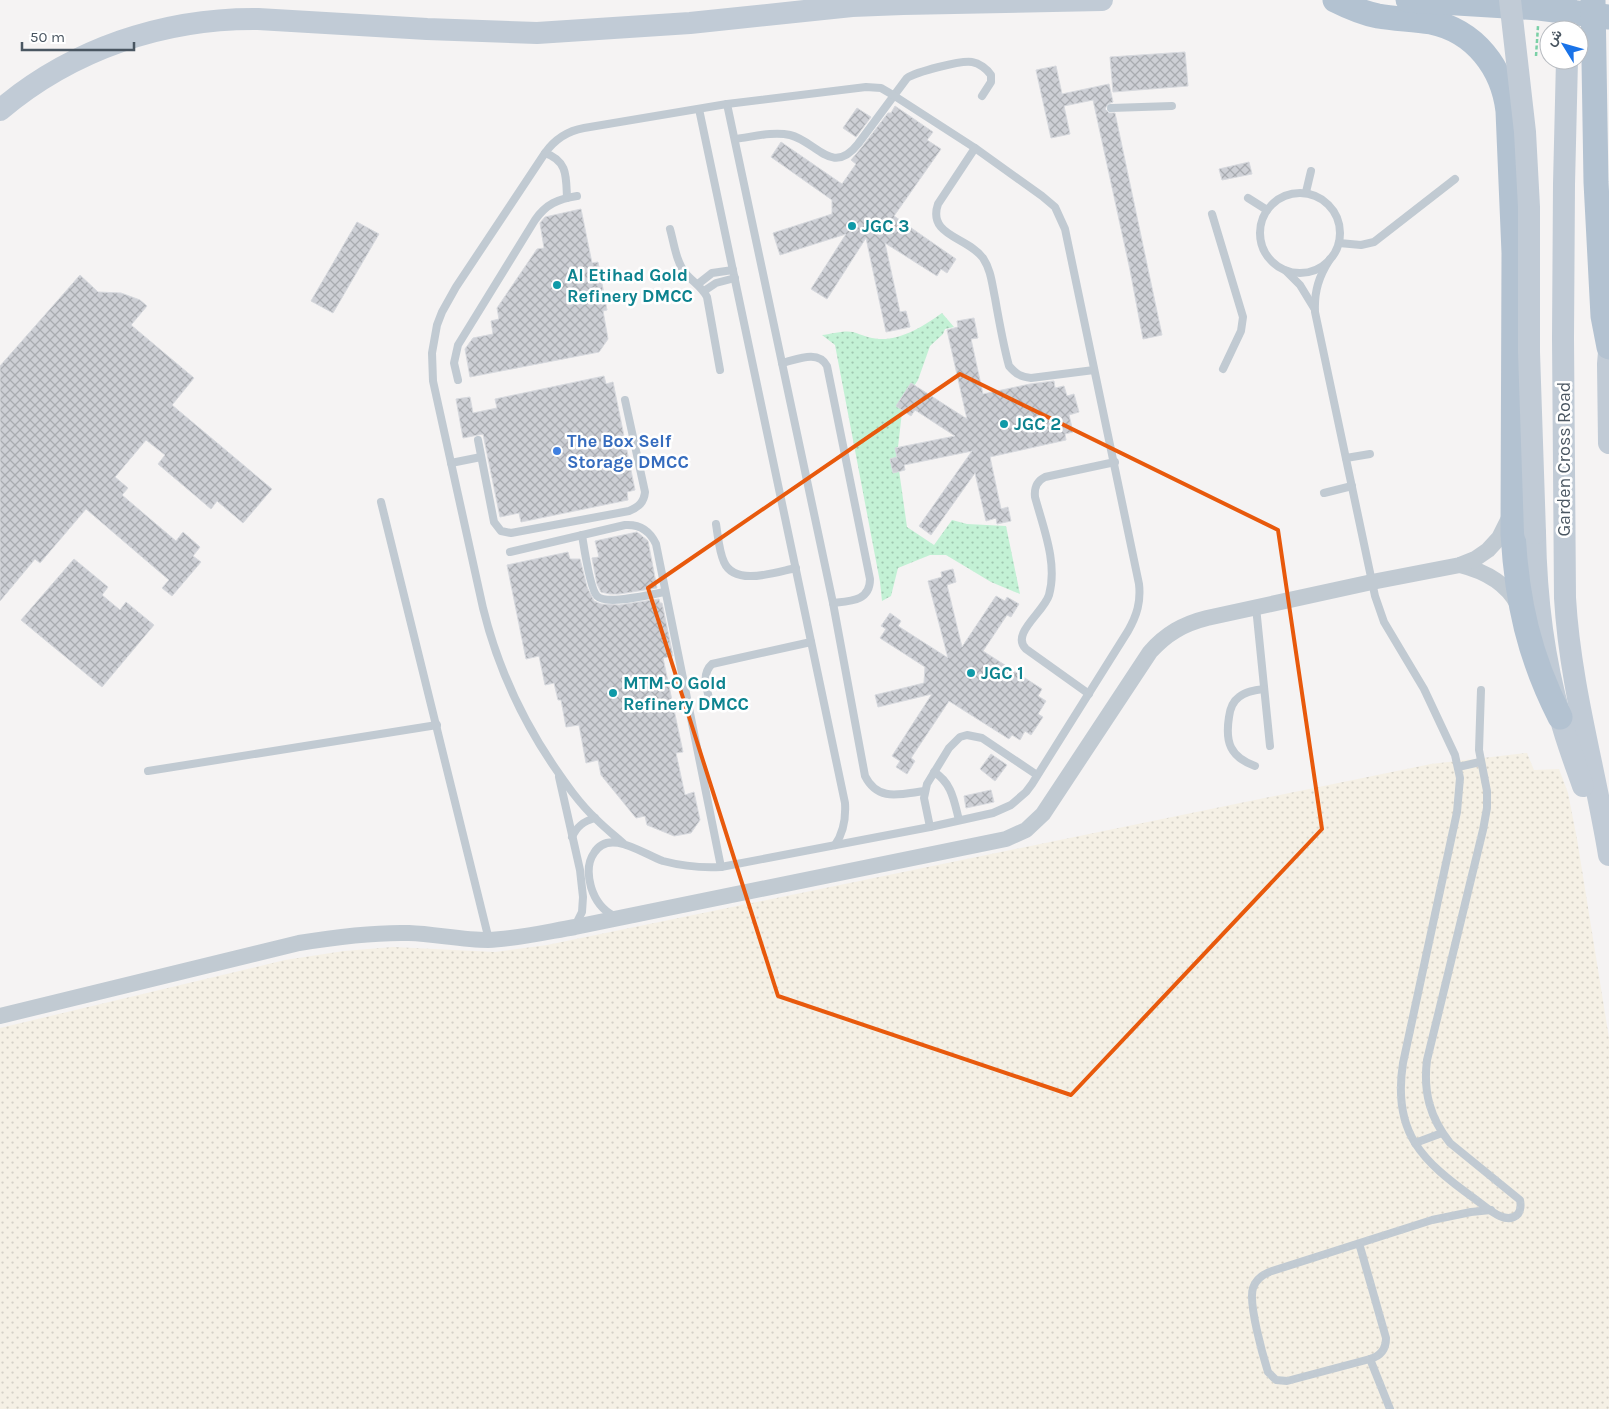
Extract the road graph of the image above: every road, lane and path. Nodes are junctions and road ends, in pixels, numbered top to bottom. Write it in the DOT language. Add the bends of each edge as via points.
graph roads {
  1 [pos="1102,0"];
  2 [pos="1335,0"];
  3 [pos="1408,0"];
  4 [pos="1510,0"];
  5 [pos="1599,10"];
  6 [pos="1567,13"];
  7 [pos="1567,70"];
  8 [pos="893,95"];
  9 [pos="982,96"];
  10 [pos="727,104"];
  11 [pos="1172,106"];
  12 [pos="1111,108"];
  13 [pos="700,109"];
  14 [pos="0,110"];
  15 [pos="735,140"];
  16 [pos="975,148"];
  17 [pos="545,154"];
  18 [pos="1311,171"];
  19 [pos="1455,179"];
  20 [pos="1306,192"];
  21 [pos="577,196"];
  22 [pos="567,198"];
  23 [pos="1248,198"];
  24 [pos="1267,210"];
  25 [pos="1212,214"];
  26 [pos="670,229"];
  27 [pos="1339,243"];
  28 [pos="1330,259"];
  29 [pos="733,270"];
  30 [pos="1286,271"];
  31 [pos="735,278"];
  32 [pos="698,284"];
  33 [pos="704,291"];
  34 [pos="1316,312"];
  35 [pos="1609,348"];
  36 [pos="1609,352"];
  37 [pos="782,364"];
  38 [pos="1223,369"];
  39 [pos="720,370"];
  40 [pos="1094,370"];
  41 [pos="458,380"];
  42 [pos="625,400"];
  43 [pos="478,440"];
  44 [pos="1609,443"];
  45 [pos="1370,454"];
  46 [pos="482,457"];
  47 [pos="1346,458"];
  48 [pos="1114,462"];
  49 [pos="451,463"];
  50 [pos="1352,486"];
  51 [pos="1324,493"];
  52 [pos="381,502"];
  53 [pos="1513,508"];
  54 [pos="716,524"];
  55 [pos="582,535"];
  56 [pos="510,552"];
  57 [pos="1460,565"];
  58 [pos="796,568"];
  59 [pos="1372,582"];
  60 [pos="665,592"];
  61 [pos="834,603"];
  62 [pos="1256,607"];
  63 [pos="1522,613"];
  64 [pos="811,642"];
  65 [pos="1264,689"];
  66 [pos="1482,690"];
  67 [pos="1089,694"];
  68 [pos="708,698"];
  69 [pos="1560,717"];
  70 [pos="436,725"];
  71 [pos="1270,746"];
  72 [pos="1480,762"];
  73 [pos="1255,766"];
  74 [pos="1458,767"];
  75 [pos="148,771"];
  76 [pos="558,772"];
  77 [pos="934,772"];
  78 [pos="1037,776"];
  79 [pos="925,791"];
  80 [pos="595,818"];
  81 [pos="959,820"];
  82 [pos="930,827"];
  83 [pos="572,837"];
  84 [pos="624,844"];
  85 [pos="835,845"];
  86 [pos="1608,851"];
  87 [pos="721,867"];
  88 [pos="585,879"];
  89 [pos="617,918"];
  90 [pos="575,927"];
  91 [pos="489,940"];
  92 [pos="0,1016"];
  93 [pos="1442,1133"];
  94 [pos="1415,1143"];
  95 [pos="1491,1210"];
  96 [pos="1358,1243"];
  97 [pos="1370,1359"];
  98 [pos="1390,1409"];
  1 -- 14 [label="main road" via="877,5 690,23 537,33 258,19 198,22 134,36 85,56 43,79"];
  2 -- 53 [label="main road" via="1378,16 1433,22 1448,27 1485,53 1505,90 1514,253"];
  3 -- 6 [label="main road"];
  4 -- 69 [label="main road, bridge" via="1525,132 1536,572 1541,626"];
  5 -- 6 [label="main road"];
  5 -- 35 [label="main road" via="1596,182 1603,316"];
  7 -- 86 [label="main road, Garden Cross Road" via="1563,338 1566,617 1575,686"];
  8 -- 9 [label="lane" via="903,81 916,73 971,62 979,64 991,75 991,82"];
  8 -- 10 [label="lane" via="881,88 866,87"];
  8 -- 15 [label="lane" via="858,144 843,157 825,155 799,138 786,134"];
  8 -- 16 [label="lane"];
  10 -- 13 [label="lane"];
  10 -- 15 [label="lane"];
  11 -- 12 [label="lane"];
  13 -- 17 [label="lane" via="574,130 558,139"];
  13 -- 29 [label="lane"];
  15 -- 37 [label="lane"];
  16 -- 40 [label="lane" via="1042,196 1059,214 1065,229"];
  16 -- 40 [label="lane" via="938,204 936,220 940,228 975,249 986,263 1009,366 1022,377 1031,378"];
  17 -- 22 [label="lane" via="558,160 563,167"];
  17 -- 49 [label="lane" via="456,287 437,325 431,367"];
  18 -- 20 [label="lane"];
  19 -- 27 [label="lane" via="1374,242 1361,245"];
  20 -- 24 [label="lane" via="1288,194"];
  20 -- 27 [label="lane" via="1324,200 1337,214"];
  21 -- 22 [label="lane"];
  22 -- 41 [label="lane" via="548,205 541,212 462,337 455,354"];
  23 -- 24 [label="lane"];
  24 -- 30 [label="lane" via="1260,230 1262,245 1269,258"];
  25 -- 38 [label="lane" via="1243,317 1241,331"];
  26 -- 32 [label="lane" via="682,269"];
  27 -- 28 [label="lane"];
  28 -- 30 [label="lane" via="1305,273"];
  28 -- 34 [label="lane" via="1316,290"];
  29 -- 31 [label="lane"];
  29 -- 32 [label="lane" via="712,273"];
  30 -- 34 [label="lane" via="1306,293"];
  31 -- 33 [label="lane" via="716,283"];
  31 -- 58 [label="lane"];
  32 -- 33 [label="lane"];
  33 -- 39 [label="lane"];
  34 -- 47 [label="lane"];
  36 -- 44 [label="main road"];
  37 -- 61 [label="lane"];
  37 -- 61 [label="lane" via="814,356 827,366 870,579 865,595"];
  40 -- 48 [label="lane"];
  42 -- 46 [label="lane" via="645,492 642,502 634,509 506,533 494,522"];
  43 -- 46 [label="lane"];
  45 -- 47 [label="lane"];
  46 -- 49 [label="lane"];
  47 -- 50 [label="lane"];
  48 -- 67 [label="lane" via="1139,584 1140,604 1133,622"];
  48 -- 67 [label="lane" via="1045,477 1035,487 1050,556 1051,580 1043,608 1024,630 1022,642 1026,650"];
  49 -- 76 [label="lane" via="489,634 499,663 525,720"];
  50 -- 51 [label="lane"];
  50 -- 59 [label="lane"];
  52 -- 70 [label="lane"];
  53 -- 57 [label="street" via="1499,538 1482,554"];
  53 -- 63 [label="main road"];
  54 -- 58 [label="lane" via="724,562 734,572 748,577"];
  55 -- 56 [label="lane"];
  55 -- 60 [label="lane" via="625,525 644,529 656,544"];
  55 -- 60 [label="lane" via="592,588 601,599"];
  57 -- 59 [label="street"];
  57 -- 63 [label="street" via="1497,581 1508,590"];
  58 -- 64 [label="lane"];
  59 -- 62 [label="street"];
  59 -- 74 [label="lane" via="1384,622 1436,712 1452,745"];
  60 -- 87 [label="lane"];
  61 -- 79 [label="lane" via="865,776 869,784 885,794"];
  62 -- 65 [label="lane"];
  62 -- 89 [label="street" via="1193,622 1159,642 1043,814 1016,835"];
  63 -- 69 [label="main road" via="1540,676"];
  64 -- 68 [label="lane" via="712,664 705,675"];
  64 -- 85 [label="lane" via="845,803 845,822"];
  65 -- 71 [label="lane"];
  65 -- 73 [label="lane" via="1238,697 1231,708 1227,731 1235,753"];
  66 -- 72 [label="lane" via="1478,738"];
  67 -- 78 [label="lane"];
  69 -- 86 [label="main road"];
  70 -- 75 [label="lane"];
  70 -- 91 [label="lane"];
  72 -- 74 [label="lane"];
  72 -- 93 [label="lane" via="1487,791 1486,815 1425,1073 1430,1110"];
  74 -- 94 [label="lane" via="1460,789 1456,812 1400,1080 1403,1112"];
  76 -- 80 [label="lane"];
  76 -- 83 [label="lane"];
  77 -- 78 [label="lane" via="954,742 967,734 982,738"];
  77 -- 79 [label="lane"];
  77 -- 81 [label="lane" via="950,787"];
  78 -- 81 [label="lane" via="1011,805 993,813"];
  79 -- 82 [label="lane"];
  80 -- 83 [label="lane" via="579,826"];
  80 -- 84 [label="lane"];
  81 -- 82 [label="lane"];
  82 -- 85 [label="lane"];
  83 -- 88 [label="lane"];
  84 -- 87 [label="lane" via="664,861 686,866"];
  84 -- 88 [label="lane" via="612,842 600,846"];
  85 -- 87 [label="lane"];
  88 -- 89 [label="lane" via="600,906"];
  88 -- 90 [label="lane" via="582,912"];
  89 -- 90 [label="street"];
  90 -- 91 [label="street"];
  91 -- 92 [label="street" via="410,933 335,936"];
  93 -- 94 [label="lane"];
  93 -- 95 [label="lane" via="1459,1152 1520,1200 1520,1212 1510,1219"];
  94 -- 95 [label="lane" via="1435,1169"];
  95 -- 96 [label="lane" via="1432,1220"];
  96 -- 97 [label="lane" via="1386,1338 1380,1354"];
  96 -- 97 [label="lane" via="1265,1273 1252,1289 1252,1303 1266,1367 1276,1380"];
  97 -- 98 [label="lane"];
}
